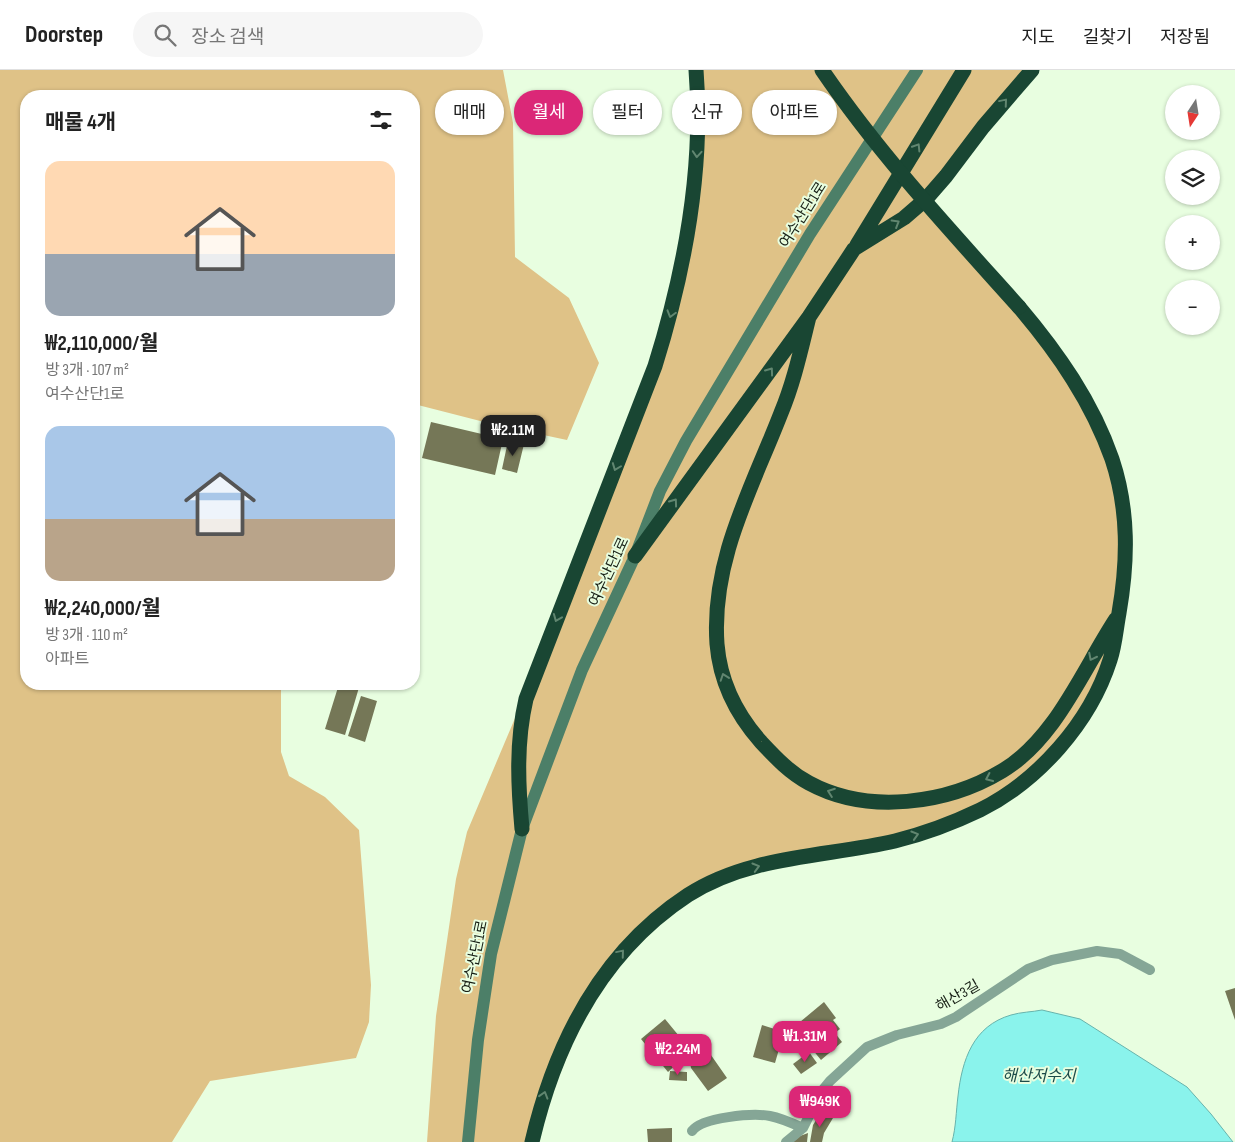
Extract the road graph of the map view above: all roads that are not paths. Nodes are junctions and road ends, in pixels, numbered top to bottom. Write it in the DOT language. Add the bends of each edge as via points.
graph roads {
  1 [pos="696,70"];
  2 [pos="822,70"];
  3 [pos="917,70"];
  4 [pos="964,70"];
  5 [pos="1032,70"];
  6 [pos="854,249"];
  7 [pos="810,317"];
  8 [pos="635,556"];
  9 [pos="1118,615"];
  10 [pos="522,829"];
  11 [pos="1150,970"];
  12 [pos="803,1128"];
  13 [pos="692,1131"];
  14 [pos="468,1142"];
  15 [pos="532,1142"];
  16 [pos="786,1142"];
  1 -- 10 [label="highway, one-way" via="697,153 684,262 655,366 526,699 518,750"];
  2 -- 9 [label="highway, bridge" via="883,154 1038,329 1085,399 1112,460 1123,503 1126,549"];
  3 -- 8 [label="street, 여수산단1로" via="810,234 696,424 660,491"];
  6 -- 4 [label="highway, one-way"];
  6 -- 5 [label="highway, one-way" via="904,218 926,199"];
  6 -- 7 [label="highway"];
  8 -- 7 [label="highway, one-way"];
  9 -- 7 [label="highway, one-way" via="1067,703 1042,735 1016,761 984,780 917,800 866,801 810,783 776,759 744,720 722,672 717,641 718,589 739,515 783,410"];
  8 -- 10 [label="street, 여수산단1로" via="582,670"];
  15 -- 9 [label="highway, one-way" via="551,1073 576,1018 623,950 653,920 691,893 736,872 910,836 979,811 1018,787 1048,761 1102,683 1112,656"];
  10 -- 14 [label="street, 여수산단1로" via="491,954"];
  11 -- 12 [label="lane, 해산3길" via="1120,954 1097,951 1052,960 1028,969 956,1017 867,1047 821,1092"];
  12 -- 13 [label="lane" via="771,1116 753,1115 706,1121"];
  12 -- 16 [label="lane, 해산3길"];
}
